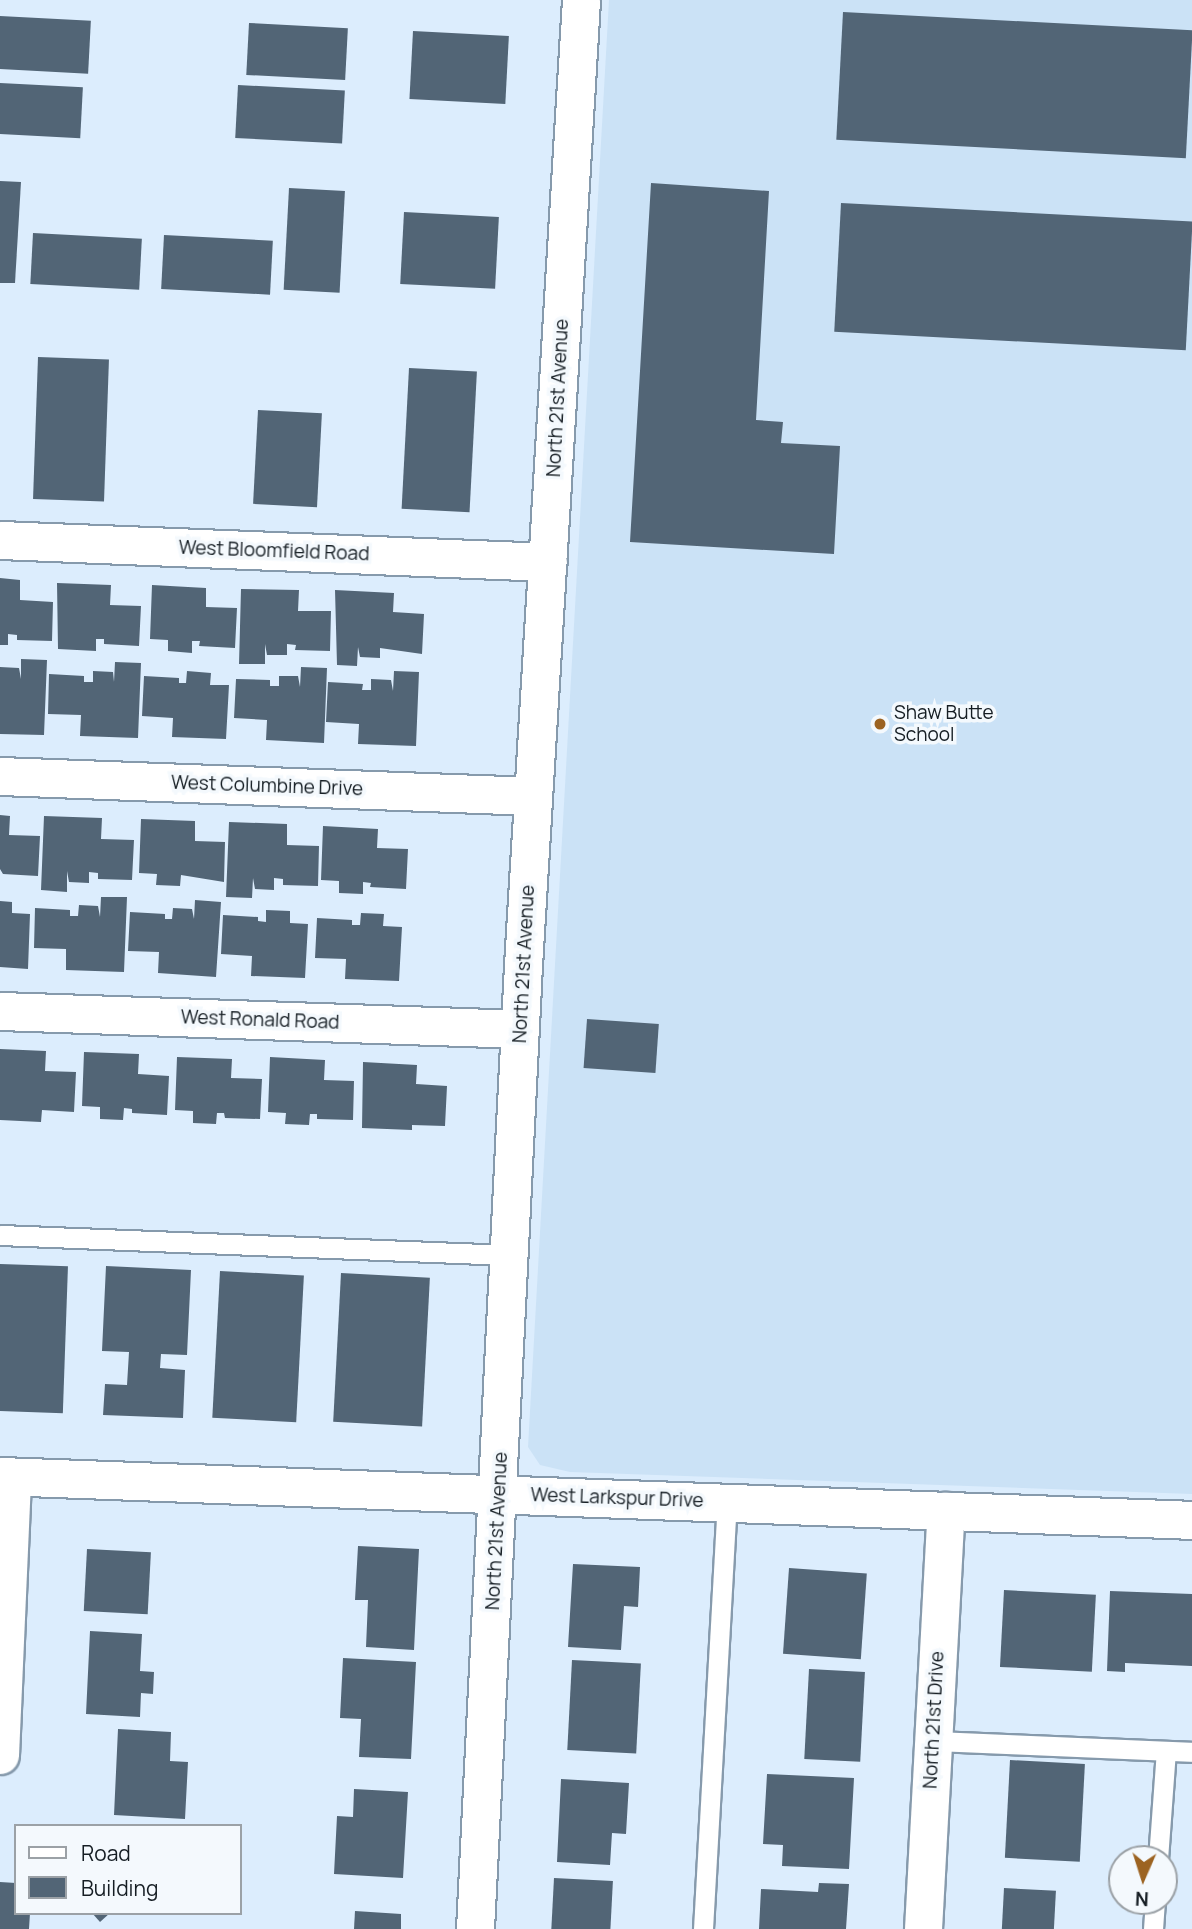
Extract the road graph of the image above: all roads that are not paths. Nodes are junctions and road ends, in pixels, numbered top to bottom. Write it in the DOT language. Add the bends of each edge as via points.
graph roads {
  1 [pos="582,0"];
  2 [pos="0,540"];
  3 [pos="548,562"];
  4 [pos="0,776"];
  5 [pos="533,796"];
  6 [pos="0,1011"];
  7 [pos="520,1029"];
  8 [pos="0,1235"];
  9 [pos="510,1255"];
  10 [pos="6,1476"];
  11 [pos="500,1494"];
  12 [pos="727,1501"];
  13 [pos="946,1511"];
  14 [pos="1192,1520"];
  15 [pos="933,1741"];
  16 [pos="1166,1751"];
  17 [pos="1192,1752"];
  18 [pos="0,1755"];
  19 [pos="1159,1845"];
  20 [pos="475,1929"];
  21 [pos="703,1929"];
  22 [pos="923,1929"];
  1 -- 3 [label="street, North 21st Avenue"];
  2 -- 3 [label="street, West Bloomfield Road"];
  3 -- 5 [label="street, North 21st Avenue"];
  4 -- 5 [label="street, West Columbine Drive"];
  5 -- 7 [label="street, North 21st Avenue"];
  6 -- 7 [label="street, West Ronald Road"];
  7 -- 9 [label="street, North 21st Avenue"];
  8 -- 9 [label="lane"];
  9 -- 11 [label="street, North 21st Avenue"];
  10 -- 11 [label="street, West Larkspur Drive"];
  10 -- 18 [label="street"];
  11 -- 12 [label="street, West Larkspur Drive"];
  11 -- 20 [label="street, North 21st Avenue"];
  12 -- 13 [label="street, West Larkspur Drive"];
  12 -- 21 [label="lane"];
  13 -- 14 [label="street, West Larkspur Drive"];
  13 -- 15 [label="street, North 21st Drive"];
  15 -- 16 [label="lane"];
  15 -- 22 [label="street, North 21st Drive"];
  16 -- 17 [label="lane"];
  16 -- 19 [label="lane"];
}
